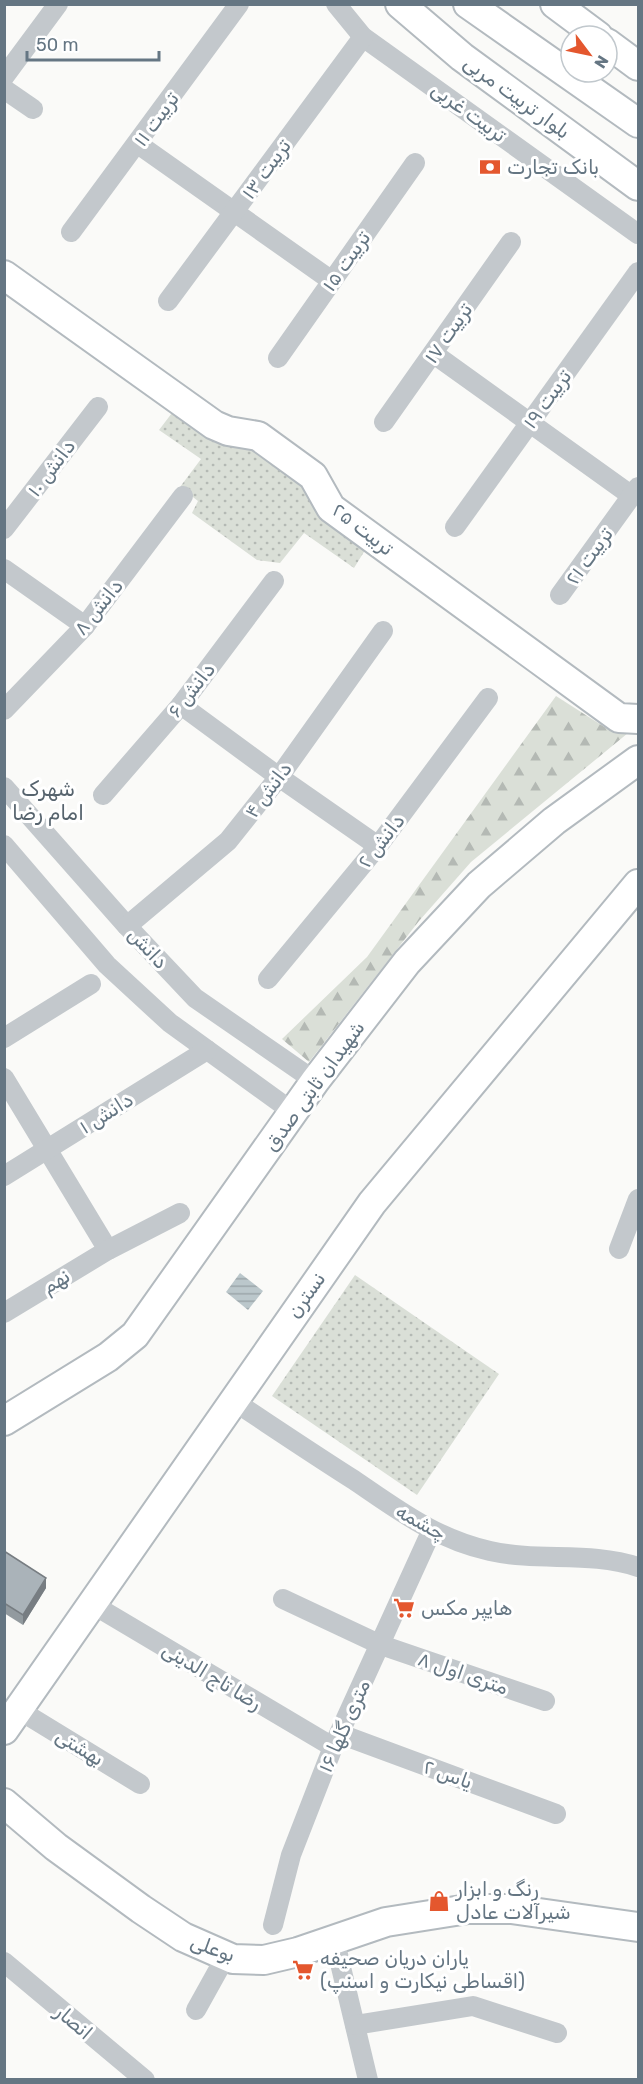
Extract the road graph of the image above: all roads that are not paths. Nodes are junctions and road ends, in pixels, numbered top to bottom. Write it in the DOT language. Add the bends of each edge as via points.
graph roads {
  1 [pos="58,4"];
  2 [pos="239,4"];
  3 [pos="336,4"];
  4 [pos="399,4"];
  5 [pos="468,4"];
  6 [pos="555,4"];
  7 [pos="582,24"];
  8 [pos="363,37"];
  9 [pos="619,52"];
  10 [pos="639,66"];
  11 [pos="4,77"];
  12 [pos="4,89"];
  13 [pos="33,109"];
  14 [pos="639,123"];
  15 [pos="138,144"];
  16 [pos="415,164"];
  17 [pos="639,186"];
  18 [pos="234,212"];
  19 [pos="71,232"];
  20 [pos="639,234"];
  21 [pos="510,242"];
  22 [pos="639,272"];
  23 [pos="4,275"];
  24 [pos="332,281"];
  25 [pos="168,301"];
  26 [pos="434,354"];
  27 [pos="278,358"];
  28 [pos="98,407"];
  29 [pos="384,422"];
  30 [pos="530,423"];
  31 [pos="635,492"];
  32 [pos="183,496"];
  33 [pos="455,527"];
  34 [pos="4,529"];
  35 [pos="4,569"];
  36 [pos="274,581"];
  37 [pos="560,595"];
  38 [pos="86,626"];
  39 [pos="383,631"];
  40 [pos="488,698"];
  41 [pos="181,705"];
  42 [pos="4,710"];
  43 [pos="639,719"];
  44 [pos="639,760"];
  45 [pos="279,777"];
  46 [pos="4,787"];
  47 [pos="103,795"];
  48 [pos="4,845"];
  49 [pos="378,846"];
  50 [pos="639,884"];
  51 [pos="127,926"];
  52 [pos="268,979"];
  53 [pos="91,984"];
  54 [pos="4,1038"];
  55 [pos="207,1050"];
  56 [pos="4,1078"];
  57 [pos="315,1081"];
  58 [pos="293,1112"];
  59 [pos="48,1149"];
  60 [pos="4,1176"];
  61 [pos="639,1199"];
  62 [pos="180,1213"];
  63 [pos="619,1249"];
  64 [pos="108,1250"];
  65 [pos="4,1312"];
  66 [pos="232,1400"];
  67 [pos="4,1421"];
  68 [pos="431,1532"];
  69 [pos="639,1567"];
  70 [pos="283,1599"];
  71 [pos="92,1604"];
  72 [pos="381,1645"];
  73 [pos="545,1701"];
  74 [pos="12,1720"];
  75 [pos="336,1740"];
  76 [pos="141,1784"];
  77 [pos="4,1803"];
  78 [pos="556,1814"];
  79 [pos="273,1925"];
  80 [pos="639,1927"];
  81 [pos="334,1938"];
  82 [pos="226,1956"];
  83 [pos="4,1962"];
  84 [pos="196,2010"];
  85 [pos="355,2025"];
  86 [pos="557,2033"];
  87 [pos="145,2079"];
  88 [pos="368,2079"];
  1 -- 11 [label="street"];
  2 -- 15 [label="street, تربیت ۱۱"];
  3 -- 8 [label="street, تربیت غربی"];
  4 -- 17 [label="street, بلوار تربیت مربی" via="462,57"];
  5 -- 14 [label="street"];
  6 -- 7 [label="street"];
  8 -- 18 [label="street, تربیت ۱۳"];
  8 -- 20 [label="street, تربیت غربی"];
  9 -- 10 [label="street"];
  12 -- 13 [label="street"];
  15 -- 18 [label="street"];
  15 -- 19 [label="street, تربیت ۱۱"];
  16 -- 24 [label="street, تربیت ۱۵"];
  18 -- 24 [label="street"];
  18 -- 25 [label="street, تربیت ۱۳"];
  21 -- 26 [label="street, تربیت ۱۷"];
  22 -- 30 [label="street, تربیت ۱۹"];
  23 -- 43 [label="street, تربیت ۲۵" via="214,425 258,436 313,476 331,508 619,718"];
  24 -- 27 [label="street, تربیت ۱۵"];
  26 -- 29 [label="street, تربیت ۱۷"];
  26 -- 30 [label="street"];
  28 -- 34 [label="street, دانش ۱۰"];
  30 -- 31 [label="street"];
  30 -- 33 [label="street, تربیت ۱۹"];
  31 -- 37 [label="street, تربیت ۲۱"];
  32 -- 38 [label="street, دانش ۸"];
  35 -- 38 [label="street"];
  36 -- 41 [label="street, دانش ۶"];
  38 -- 42 [label="street, دانش ۸"];
  39 -- 45 [label="street, دانش ۴"];
  40 -- 49 [label="street, دانش ۲"];
  41 -- 45 [label="street"];
  41 -- 47 [label="street, دانش ۶"];
  44 -- 57 [label="street, شهیدان ثابتی صدق" via="554,821 479,885 407,962"];
  45 -- 49 [label="street"];
  45 -- 51 [label="street, دانش ۴" via="228,841"];
  46 -- 51 [label="street, دانش"];
  48 -- 55 [label="street, دانش" via="107,964 170,1023"];
  49 -- 52 [label="street, دانش ۲"];
  50 -- 66 [label="street, نسترن" via="372,1203"];
  51 -- 57 [label="street, دانش" via="195,998"];
  53 -- 54 [label="street"];
  55 -- 58 [label="street, دانش"];
  55 -- 59 [label="street, دانش ۱"];
  56 -- 59 [label="street"];
  57 -- 58 [label="street, شهیدان ثابتی صدق"];
  58 -- 67 [label="street, شهیدان ثابتی صدق" via="135,1335 108,1358"];
  59 -- 60 [label="street, دانش ۱"];
  59 -- 64 [label="street"];
  61 -- 63 [label="street"];
  62 -- 64 [label="street, نهم"];
  64 -- 65 [label="street, نهم"];
  66 -- 68 [label="street, چشمه"];
  66 -- 71 [label="street, نسترن"];
  68 -- 69 [label="street, چشمه" via="490,1551 546,1558 586,1556"];
  68 -- 72 [label="street, ۱۶ متری گلها"];
  70 -- 72 [label="street, ۸ متری اول"];
  71 -- 74 [label="street, نسترن"];
  71 -- 75 [label="street, رضا تاج الدینی"];
  72 -- 73 [label="street, ۸ متری اول"];
  72 -- 75 [label="street, ۱۶ متری گلها"];
  74 -- 76 [label="street, بهشتی"];
  75 -- 78 [label="street, یاس ۲"];
  75 -- 79 [label="street, ۱۶ متری گلها" via="291,1855"];
  77 -- 82 [label="street, بوعلی" via="141,1909 183,1937"];
  80 -- 81 [label="street, بوعلی" via="491,1907 386,1922"];
  81 -- 82 [label="street, بوعلی" via="264,1960"];
  81 -- 85 [label="street"];
  82 -- 84 [label="street"];
  83 -- 87 [label="street, انصار"];
  85 -- 86 [label="street" via="473,2006"];
  85 -- 88 [label="street"];
}
